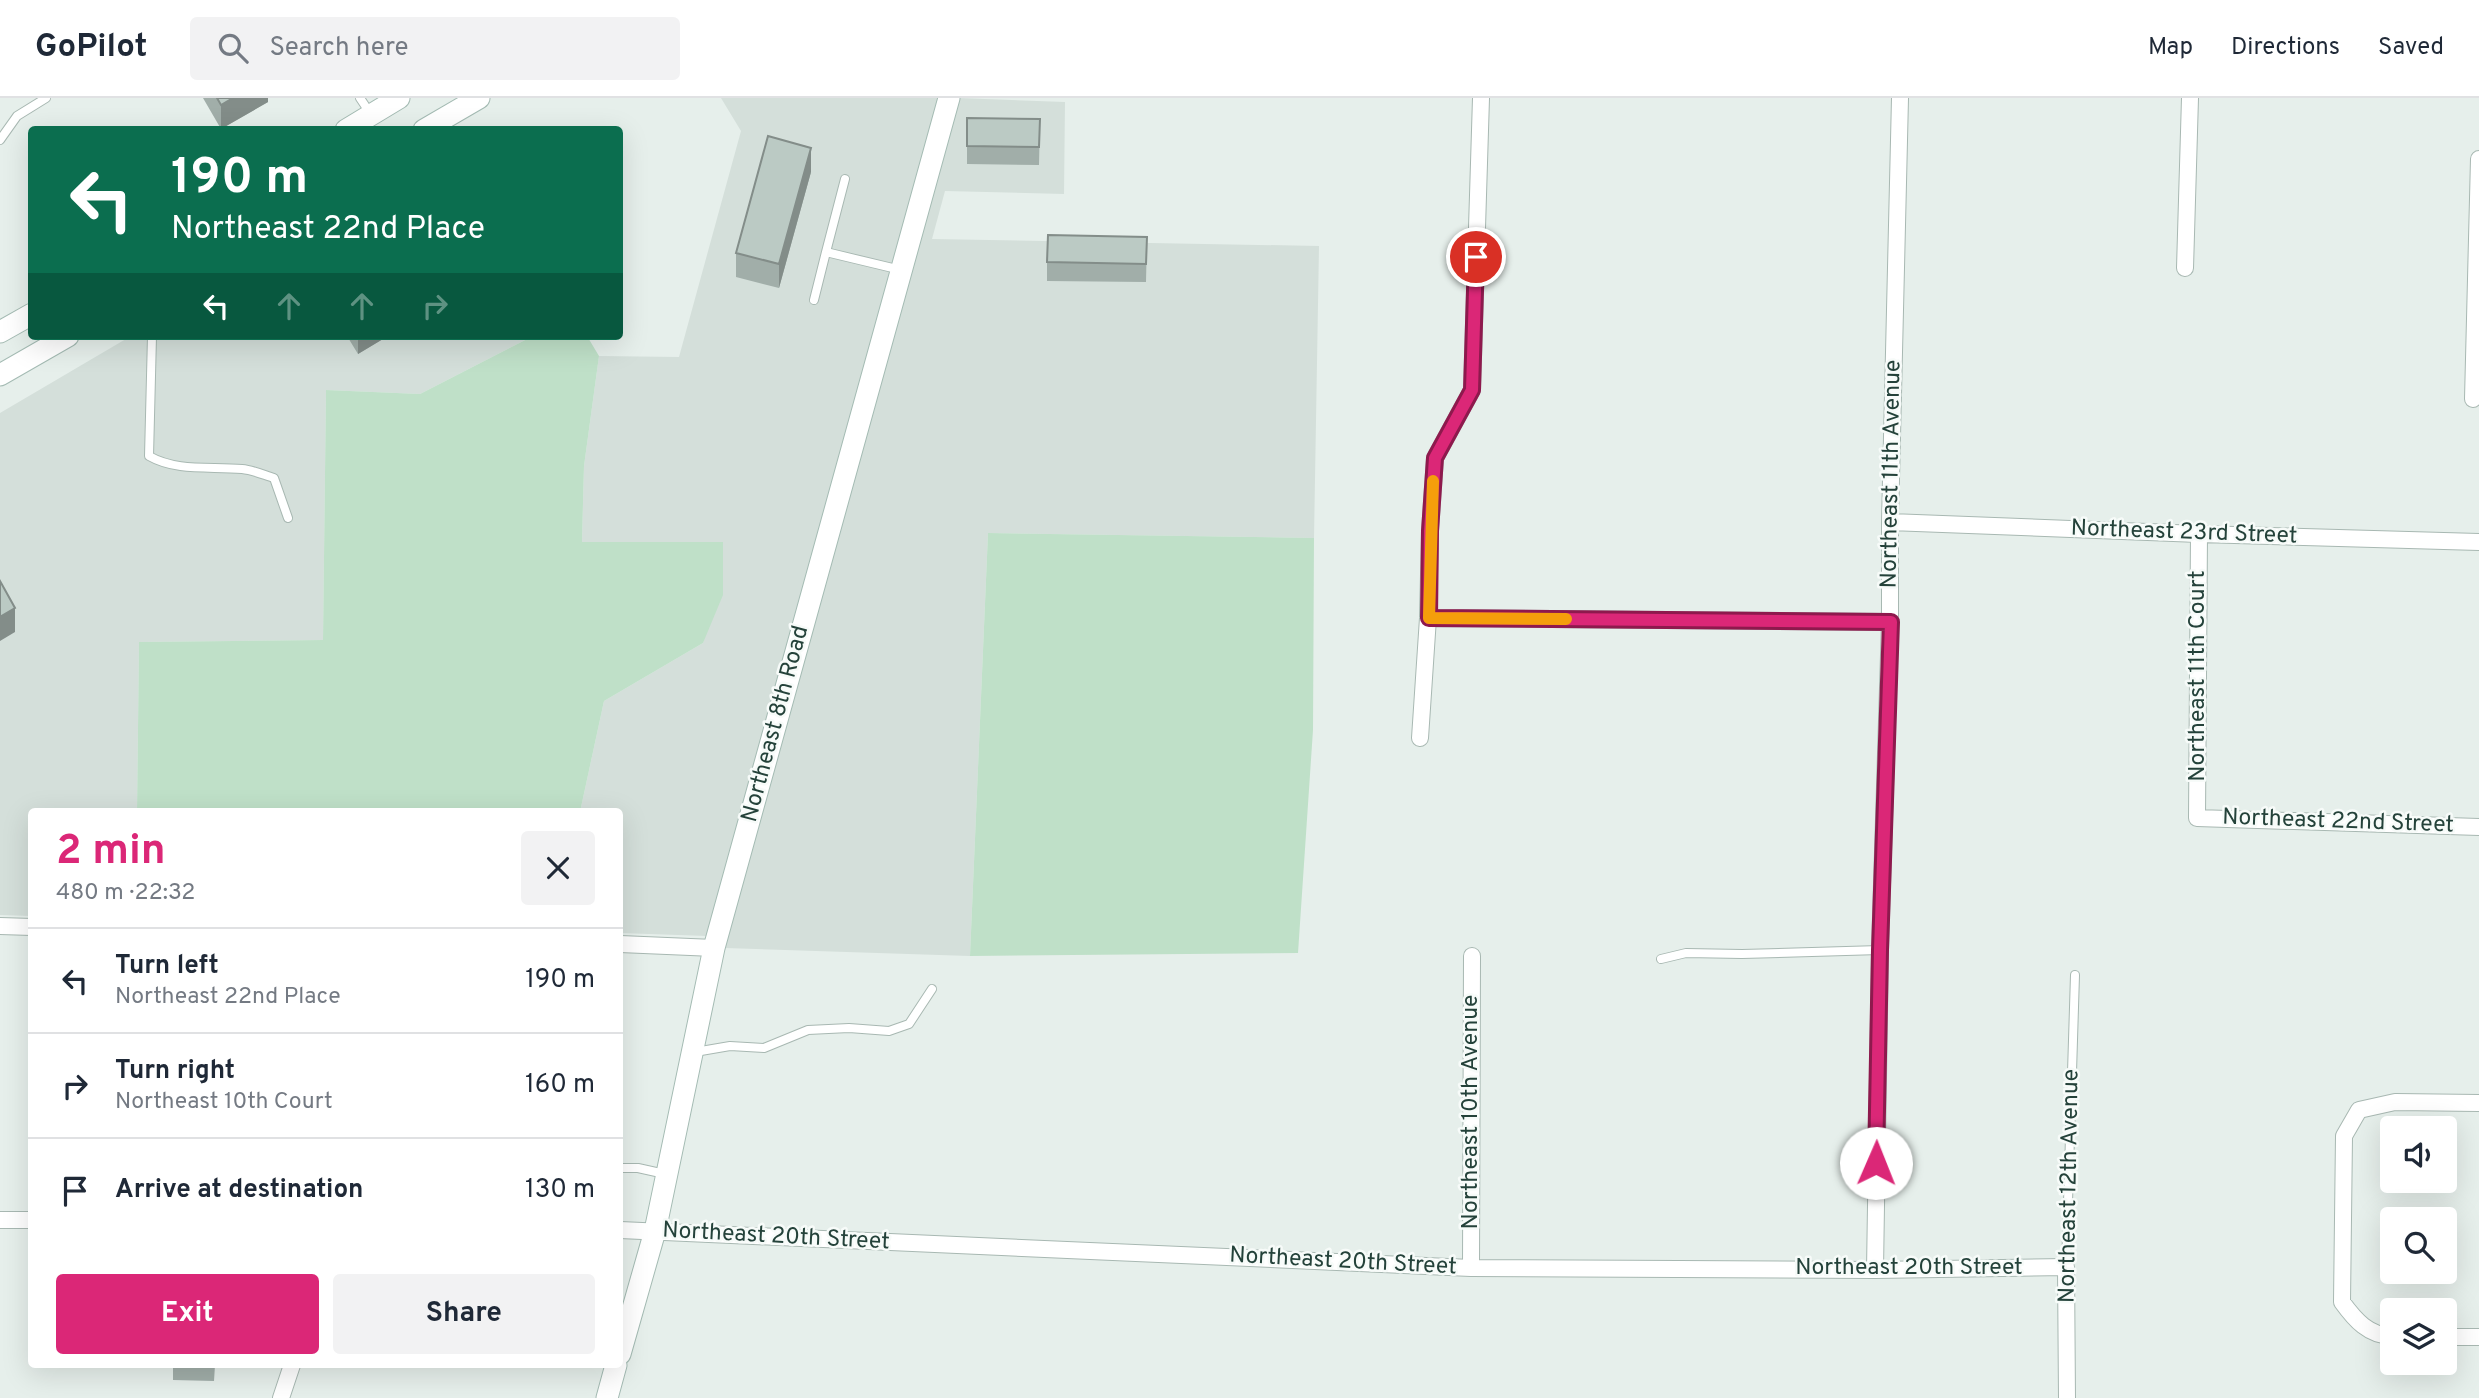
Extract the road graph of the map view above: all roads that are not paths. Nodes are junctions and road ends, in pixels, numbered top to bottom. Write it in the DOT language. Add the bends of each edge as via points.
graph roads {
  1 [pos="46,98"];
  2 [pos="400,98"];
  3 [pos="479,98"];
  4 [pos="949,98"];
  5 [pos="1481,98"];
  6 [pos="1900,98"];
  7 [pos="2190,98"];
  8 [pos="370,114"];
  9 [pos="351,126"];
  10 [pos="431,126"];
  11 [pos="0,140"];
  12 [pos="2479,159"];
  13 [pos="845,179"];
  14 [pos="826,252"];
  15 [pos="2185,268"];
  16 [pos="901,270"];
  17 [pos="814,300"];
  18 [pos="28,316"];
  19 [pos="0,332"];
  20 [pos="61,340"];
  21 [pos="152,340"];
  22 [pos="0,375"];
  23 [pos="2473,399"];
  24 [pos="288,518"];
  25 [pos="1890,522"];
  26 [pos="2199,534"];
  27 [pos="2479,542"];
  28 [pos="1429,618"];
  29 [pos="1891,622"];
  30 [pos="1420,738"];
  31 [pos="2197,818"];
  32 [pos="2479,827"];
  33 [pos="0,926"];
  34 [pos="28,927"];
  35 [pos="623,944"];
  36 [pos="714,948"];
  37 [pos="1880,950"];
  38 [pos="1472,956"];
  39 [pos="1661,958"];
  40 [pos="2075,975"];
  41 [pos="932,989"];
  42 [pos="693,1053"];
  43 [pos="2479,1103"];
  44 [pos="623,1168"];
  45 [pos="667,1175"];
  46 [pos="0,1220"];
  47 [pos="28,1220"];
  48 [pos="623,1230"];
  49 [pos="655,1231"];
  50 [pos="2066,1267"];
  51 [pos="1471,1268"];
  52 [pos="1875,1270"];
  53 [pos="2380,1335"];
  54 [pos="2457,1337"];
  55 [pos="2479,1337"];
  56 [pos="623,1343"];
  57 [pos="291,1368"];
  58 [pos="615,1368"];
  59 [pos="281,1398"];
  60 [pos="607,1398"];
  61 [pos="2067,1398"];
  1 -- 11 [label="lane" via="17,116"];
  2 -- 8 [label="main road"];
  3 -- 10 [label="main road"];
  4 -- 16 [label="main road, Northeast 8th Road"];
  5 -- 28 [label="street" via="1472,390 1435,458"];
  6 -- 25 [label="street, Northeast 11th Avenue"];
  7 -- 15 [label="street"];
  8 -- 9 [label="main road"];
  12 -- 23 [label="street"];
  13 -- 14 [label="lane"];
  14 -- 16 [label="lane"];
  14 -- 17 [label="lane"];
  16 -- 36 [label="main road, Northeast 8th Road"];
  18 -- 19 [label="main road"];
  20 -- 22 [label="main road"];
  21 -- 24 [label="lane" via="149,456 160,463 245,469 274,478"];
  25 -- 26 [label="street, Northeast 23rd Street"];
  25 -- 29 [label="street, Northeast 11th Avenue"];
  26 -- 27 [label="street, Northeast 23rd Street"];
  26 -- 31 [label="street, Northeast 11th Court"];
  28 -- 29 [label="street"];
  28 -- 30 [label="street"];
  29 -- 37 [label="street, Northeast 11th Avenue"];
  31 -- 32 [label="street, Northeast 22nd Street"];
  33 -- 34 [label="street"];
  35 -- 36 [label="street"];
  36 -- 42 [label="main road, Northeast 8th Road"];
  37 -- 39 [label="lane" via="1686,953"];
  37 -- 52 [label="street, Northeast 11th Avenue"];
  38 -- 51 [label="street, Northeast 10th Avenue"];
  40 -- 50 [label="lane, Northeast 12th Avenue"];
  41 -- 42 [label="lane" via="909,1024 889,1031 808,1030 764,1048 730,1046"];
  42 -- 45 [label="main road, Northeast 8th Road"];
  43 -- 53 [label="street" via="2395,1102 2359,1110 2344,1136 2342,1303 2356,1322"];
  44 -- 45 [label="lane"];
  45 -- 49 [label="main road, Northeast 8th Road"];
  46 -- 47 [label="street"];
  48 -- 49 [label="street, Northeast 20th Street"];
  49 -- 51 [label="street, Northeast 20th Street"];
  49 -- 56 [label="main road, Northeast 8th Road"];
  50 -- 52 [label="street, Northeast 20th Street"];
  50 -- 61 [label="street, Northeast 12th Avenue"];
  51 -- 52 [label="street, Northeast 20th Street"];
  54 -- 55 [label="street"];
  57 -- 59 [label="street"];
  58 -- 60 [label="main road"];
}
